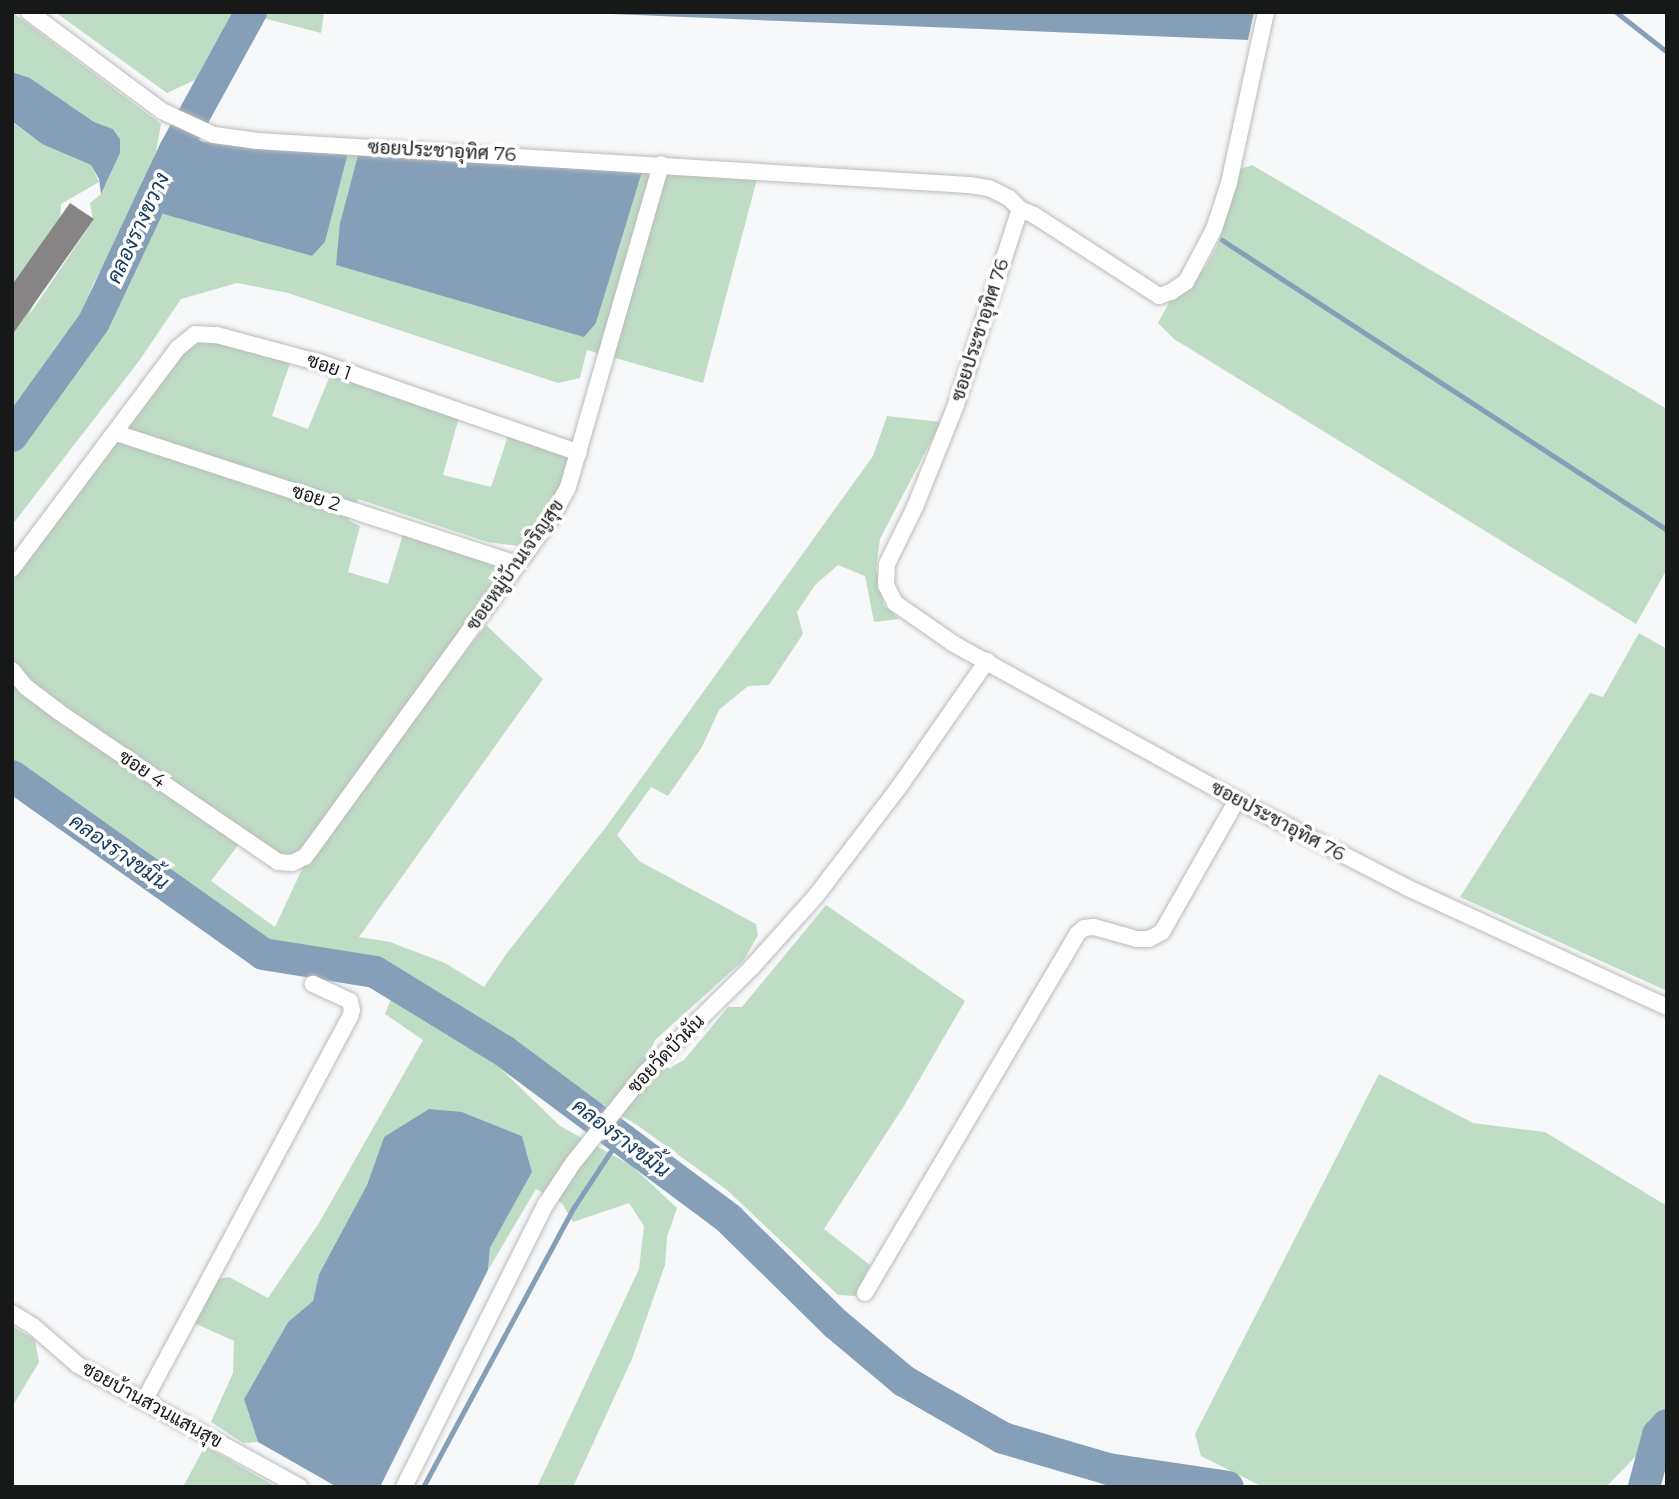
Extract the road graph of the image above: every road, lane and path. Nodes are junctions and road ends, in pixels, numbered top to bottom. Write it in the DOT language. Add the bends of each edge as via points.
graph roads {
  1 [pos="29,12"];
  2 [pos="1266,12"];
  3 [pos="661,164"];
  4 [pos="1020,209"];
  5 [pos="116,433"];
  6 [pos="579,453"];
  7 [pos="517,564"];
  8 [pos="12,569"];
  9 [pos="987,661"];
  10 [pos="12,670"];
  11 [pos="1237,800"];
  12 [pos="278,862"];
  13 [pos="313,984"];
  14 [pos="1667,1007"];
  15 [pos="865,1293"];
  16 [pos="12,1313"];
  17 [pos="144,1401"];
  18 [pos="300,1487"];
  19 [pos="404,1487"];
  1 -- 3 [label="street, ซอยประชาอุทิศ 76" via="162,111 214,135"];
  2 -- 4 [label="street" via="1229,183 1214,229 1186,282 1159,296"];
  3 -- 4 [label="street, ซอยประชาอุทิศ 76" via="969,185 999,193"];
  3 -- 6 [label="street, ซอยหมู่บ้านเจริญสุข"];
  4 -- 9 [label="street, ซอยประชาอุทิศ 76" via="939,450 887,564 886,585 895,603"];
  5 -- 6 [label="street, ซอย 1" via="177,348 195,334 217,335 321,363"];
  5 -- 7 [label="street, ซอย 2"];
  5 -- 8 [label="street"];
  6 -- 7 [label="street, ซอยหมู่บ้านเจริญสุข" via="551,519"];
  7 -- 12 [label="street, ซอยหมู่บ้านเจริญสุข" via="305,857 292,863"];
  9 -- 11 [label="street, ซอยประชาอุทิศ 76"];
  9 -- 19 [label="street, ซอยวัดบัวผัน" via="815,897 662,1056 598,1131 546,1204"];
  10 -- 12 [label="street, ซอย 4" via="59,712"];
  11 -- 14 [label="street, ซอยประชาอุทิศ 76" via="1406,887"];
  11 -- 15 [label="street" via="1162,932 1149,939 1094,927 1077,934"];
  13 -- 17 [label="street" via="350,1001 350,1017"];
  16 -- 17 [label="street, ซอยบ้านสวนแสนสุข" via="78,1364"];
  17 -- 18 [label="street, ซอยบ้านสวนแสนสุข"];
}
